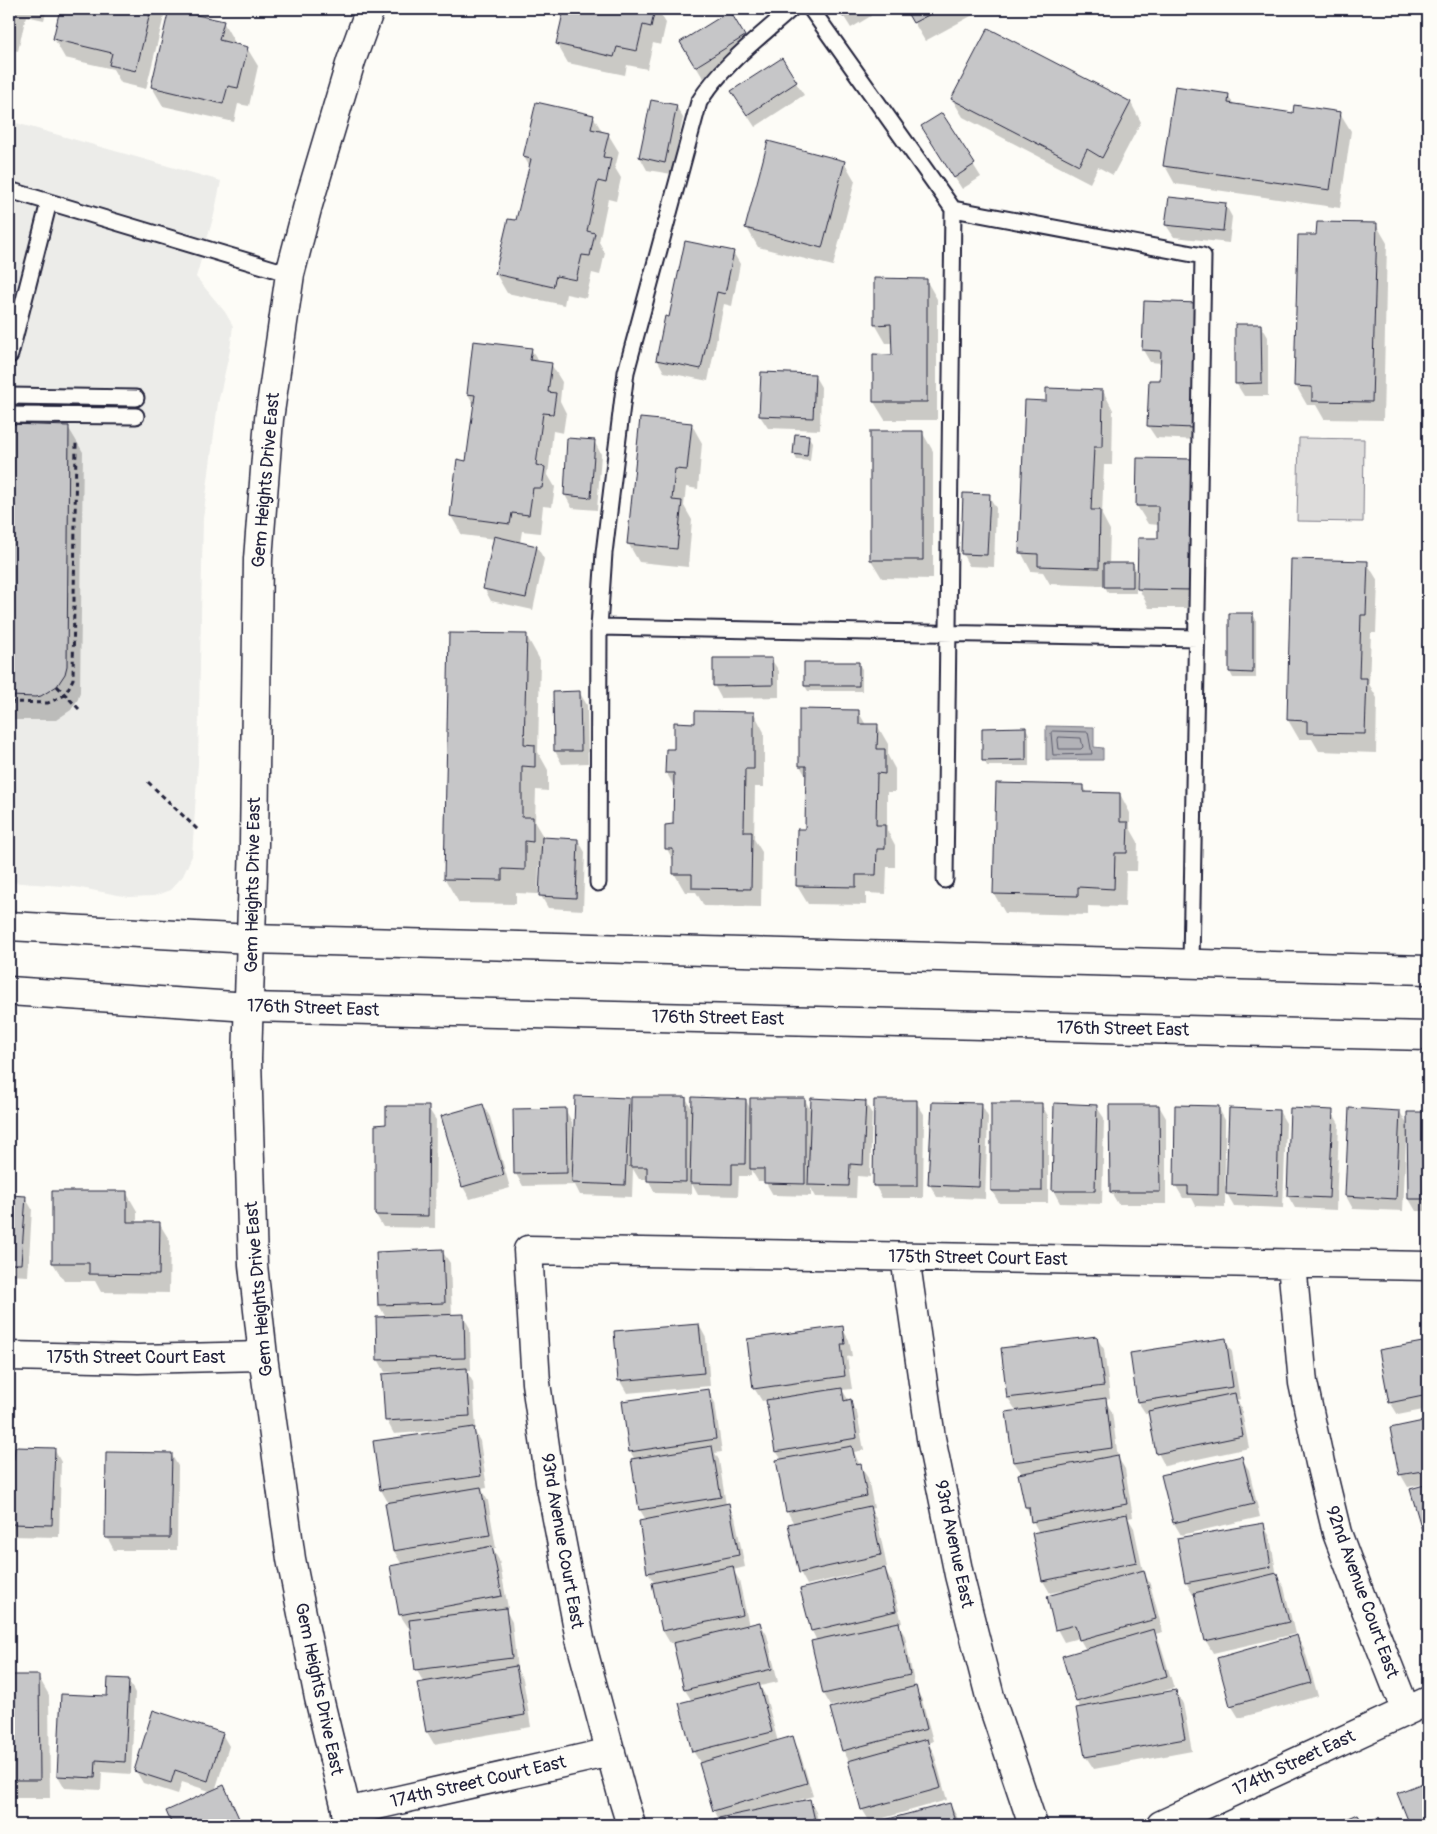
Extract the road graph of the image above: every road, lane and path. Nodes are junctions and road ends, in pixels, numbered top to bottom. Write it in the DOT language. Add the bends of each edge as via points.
graph roads {
  1 [pos="370,9"];
  2 [pos="790,9"];
  3 [pos="811,9"];
  4 [pos="9,190"];
  5 [pos="49,202"];
  6 [pos="953,209"];
  7 [pos="290,274"];
  8 [pos="10,355"];
  9 [pos="9,396"];
  10 [pos="136,398"];
  11 [pos="9,414"];
  12 [pos="77,415"];
  13 [pos="136,416"];
  14 [pos="598,628"];
  15 [pos="949,634"];
  16 [pos="1197,638"];
  17 [pos="57,686"];
  18 [pos="65,695"];
  19 [pos="9,702"];
  20 [pos="79,710"];
  21 [pos="148,782"];
  22 [pos="198,830"];
  23 [pos="945,880"];
  24 [pos="598,883"];
  25 [pos="9,921"];
  26 [pos="9,926"];
  27 [pos="60,929"];
  28 [pos="251,939"];
  29 [pos="1191,964"];
  30 [pos="1428,970"];
  31 [pos="9,991"];
  32 [pos="249,1007"];
  33 [pos="1428,1036"];
  34 [pos="528,1250"];
  35 [pos="905,1257"];
  36 [pos="1292,1264"];
  37 [pos="1428,1266"];
  38 [pos="9,1356"];
  39 [pos="263,1356"];
  40 [pos="1417,1706"];
  41 [pos="611,1752"];
  42 [pos="348,1818"];
  43 [pos="632,1825"];
  44 [pos="1032,1825"];
  45 [pos="1160,1825"];
  1 -- 7 [label="street, Gem Heights Drive East" via="351,61"];
  2 -- 14 [label="lane" via="709,85 699,102 626,372"];
  3 -- 6 [label="lane"];
  4 -- 5 [label="lane"];
  5 -- 7 [label="lane"];
  5 -- 8 [label="lane"];
  6 -- 15 [label="lane"];
  6 -- 16 [label="lane" via="1203,256"];
  7 -- 28 [label="street, Gem Heights Drive East" via="269,418 258,559"];
  9 -- 10 [label="lane"];
  11 -- 12 [label="lane"];
  12 -- 13 [label="lane"];
  12 -- 18 [label="path" via="73,679"];
  14 -- 15 [label="lane"];
  14 -- 24 [label="lane"];
  15 -- 16 [label="lane"];
  15 -- 23 [label="lane"];
  16 -- 29 [label="lane"];
  17 -- 18 [label="path"];
  18 -- 19 [label="path" via="48,703"];
  18 -- 20 [label="path"];
  21 -- 22 [label="path"];
  25 -- 27 [label="lane"];
  26 -- 27 [label="street"];
  27 -- 28 [label="street"];
  28 -- 29 [label="street"];
  28 -- 32 [label="street, Gem Heights Drive East"];
  29 -- 30 [label="street"];
  31 -- 32 [label="street, 176th Street East"];
  32 -- 33 [label="street, 176th Street East"];
  32 -- 39 [label="street, Gem Heights Drive East" via="247,1059 254,1265"];
  34 -- 35 [label="street, 175th Street Court East"];
  34 -- 41 [label="street, 93rd Avenue Court East" via="536,1382 550,1482 580,1639"];
  35 -- 36 [label="street, 175th Street Court East"];
  35 -- 44 [label="street, 93rd Avenue East" via="931,1438 959,1575 990,1697"];
  36 -- 37 [label="street, 175th Street Court East"];
  36 -- 40 [label="street, 92nd Avenue Court East" via="1303,1383 1338,1533 1361,1597"];
  38 -- 39 [label="street, 175th Street Court East" via="138,1359"];
  39 -- 42 [label="street, Gem Heights Drive East" via="291,1559"];
  40 -- 45 [label="street, 174th Street East"];
  41 -- 42 [label="street, 174th Street Court East"];
  41 -- 43 [label="street, 93rd Avenue Court East"];
}
